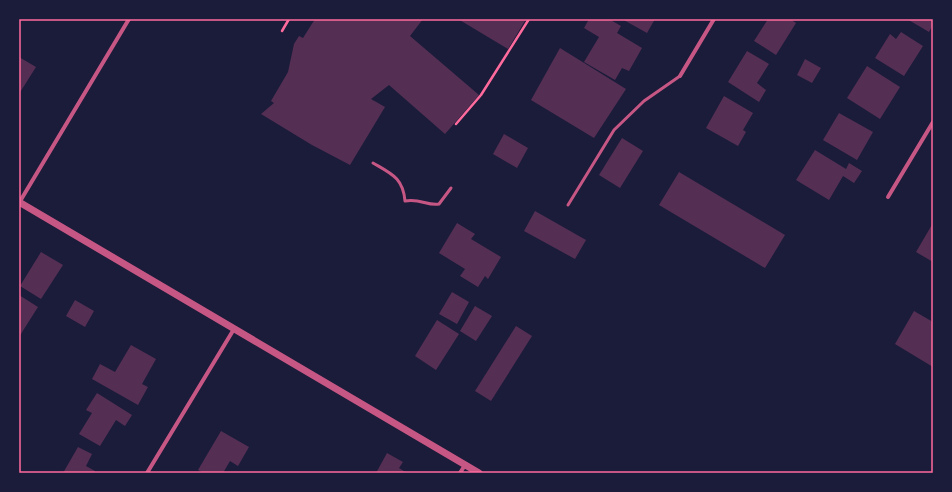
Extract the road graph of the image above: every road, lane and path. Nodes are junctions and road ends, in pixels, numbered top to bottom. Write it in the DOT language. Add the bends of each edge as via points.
graph roads {
  1 [pos="129,19"];
  2 [pos="289,19"];
  3 [pos="529,19"];
  4 [pos="714,19"];
  5 [pos="282,32"];
  6 [pos="680,76"];
  7 [pos="933,122"];
  8 [pos="456,124"];
  9 [pos="373,163"];
  10 [pos="451,188"];
  11 [pos="888,197"];
  12 [pos="19,203"];
  13 [pos="568,206"];
  14 [pos="234,329"];
  15 [pos="465,465"];
  16 [pos="147,473"];
  17 [pos="460,473"];
  18 [pos="479,473"];
  1 -- 12 [label="street"];
  2 -- 5 [label="path"];
  3 -- 8 [label="path" via="481,95"];
  4 -- 6 [label="street"];
  6 -- 13 [label="lane" via="644,101 614,130"];
  7 -- 11 [label="street"];
  9 -- 10 [label="lane" via="393,174 400,182 405,201 415,199 433,205 439,204"];
  12 -- 14 [label="street"];
  14 -- 15 [label="street"];
  14 -- 16 [label="street"];
  15 -- 17 [label="street"];
  15 -- 18 [label="street"];
}
